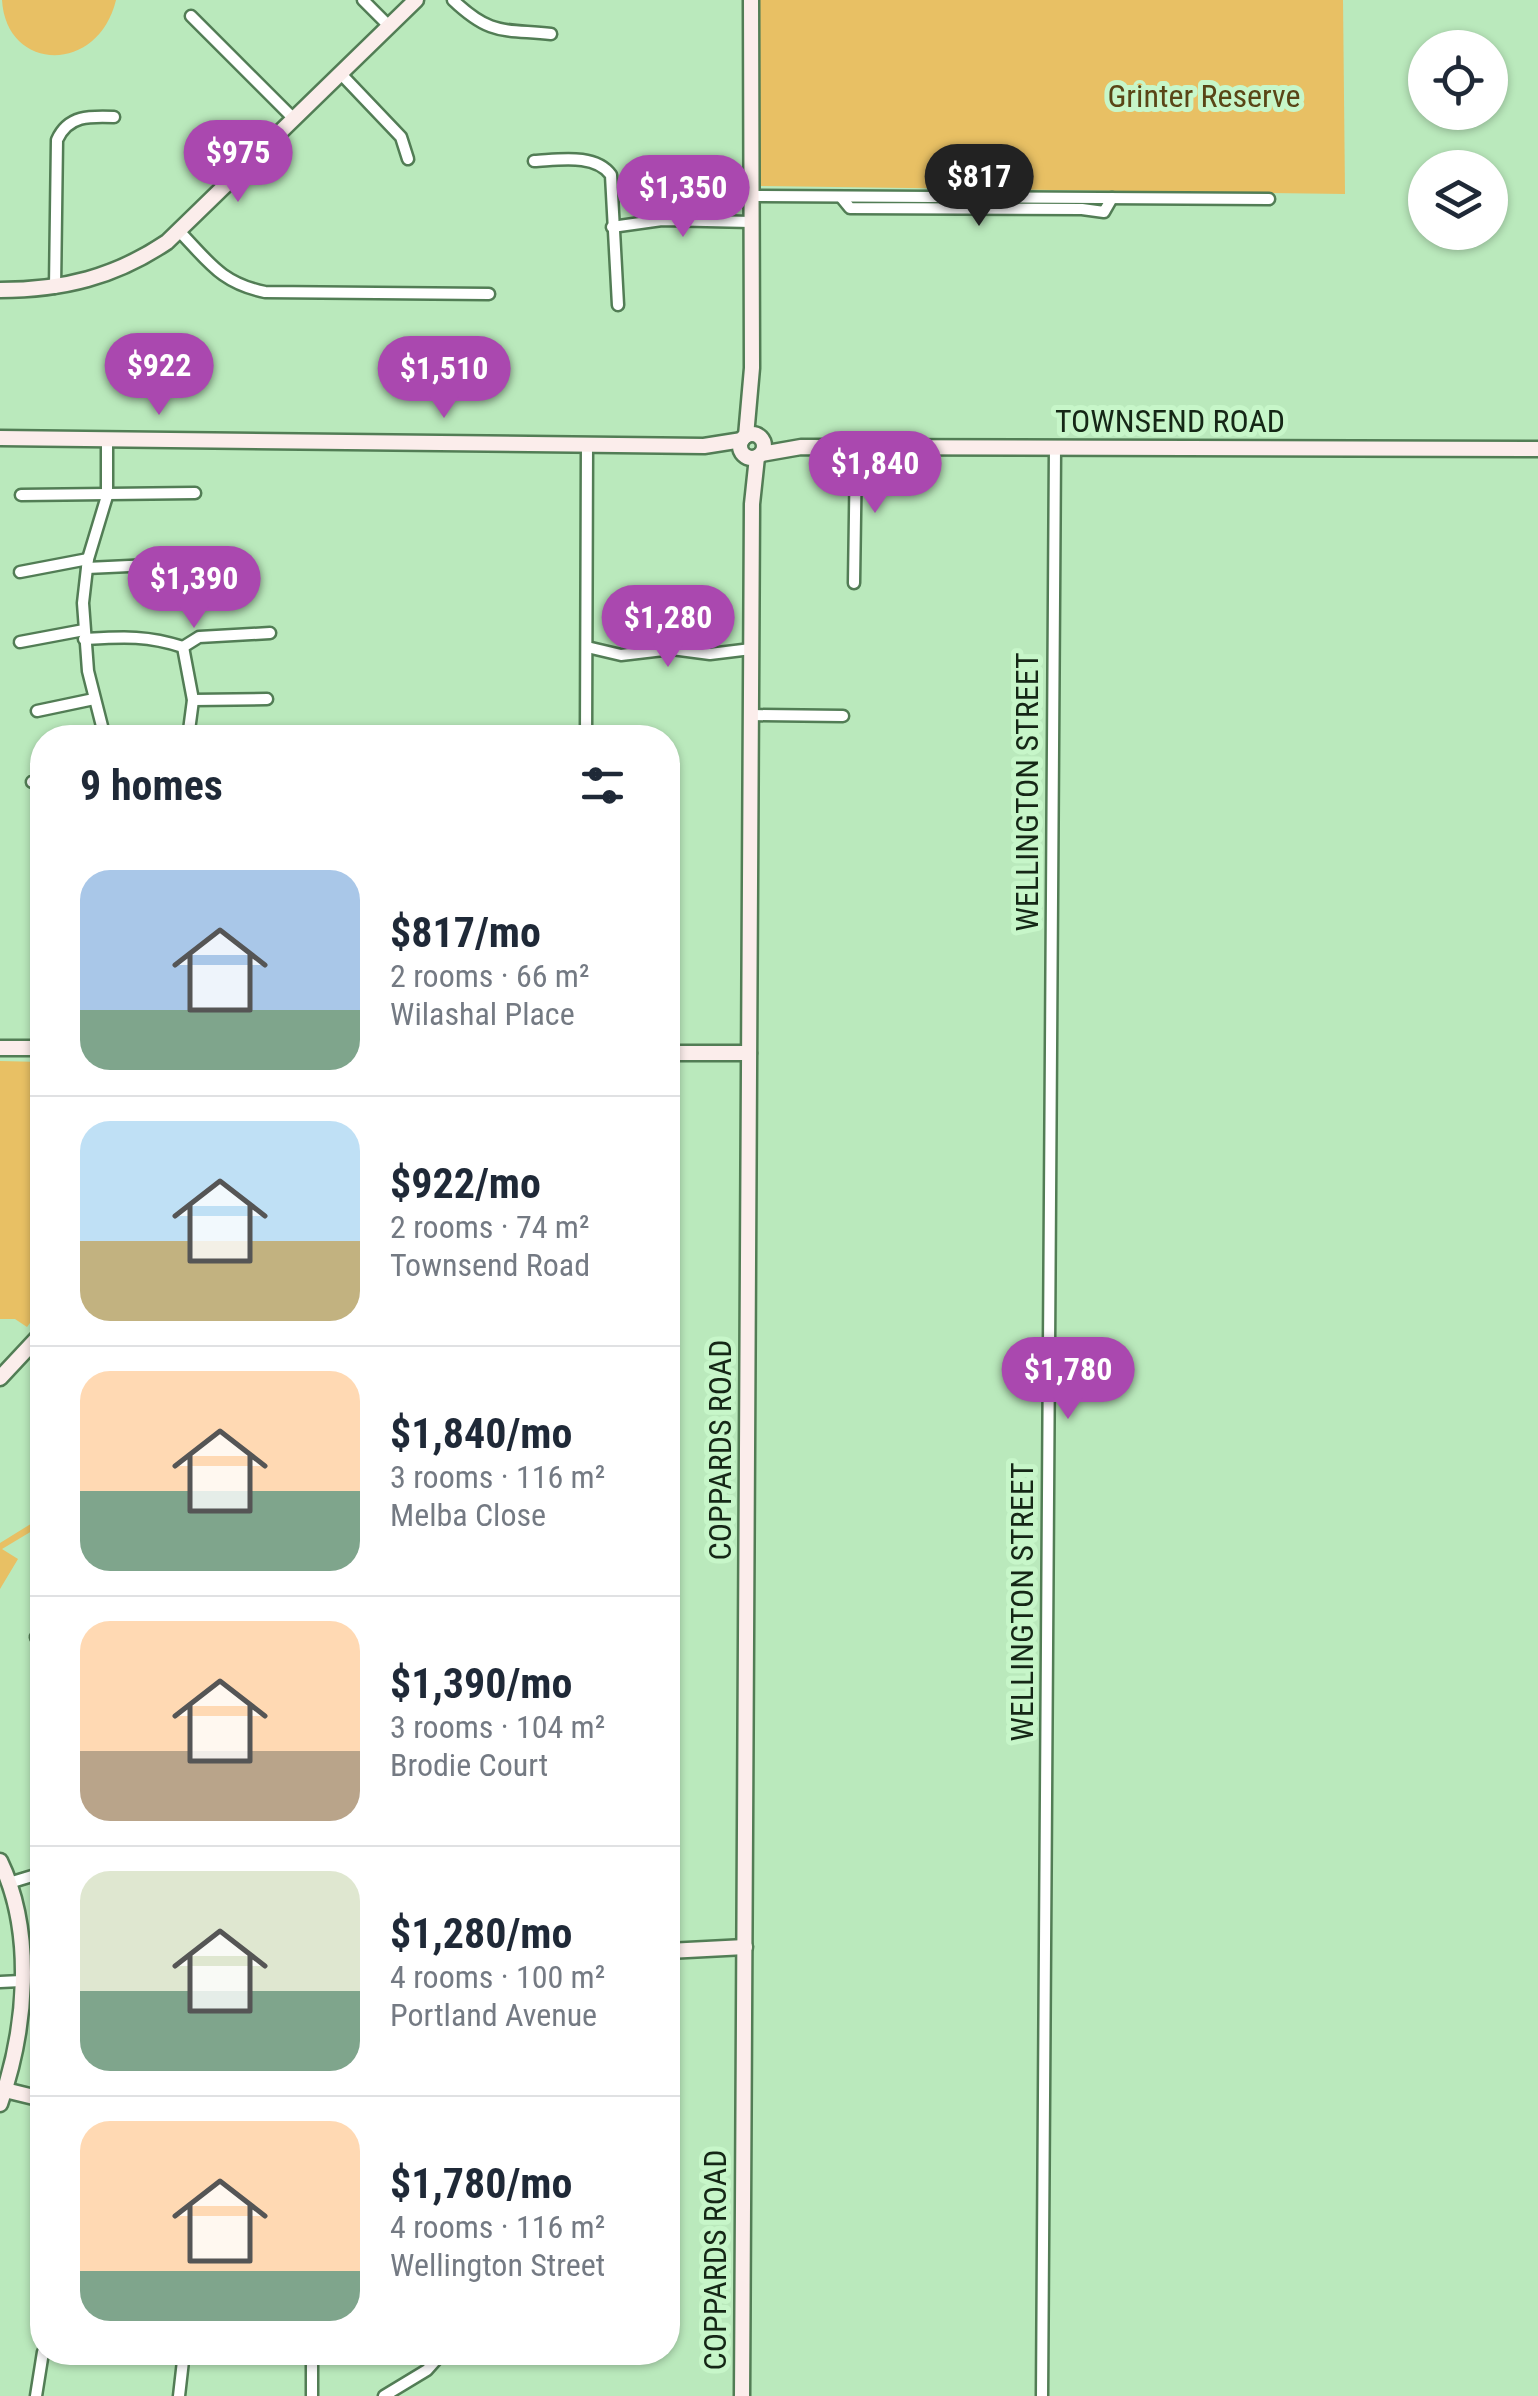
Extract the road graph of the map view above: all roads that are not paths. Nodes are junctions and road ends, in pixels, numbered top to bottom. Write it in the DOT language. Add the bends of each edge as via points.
graph roads {
  1 [pos="363,0"];
  2 [pos="416,0"];
  3 [pos="453,0"];
  4 [pos="751,0"];
  5 [pos="192,16"];
  6 [pos="389,26"];
  7 [pos="552,34"];
  8 [pos="341,74"];
  9 [pos="114,117"];
  10 [pos="294,119"];
  11 [pos="408,160"];
  12 [pos="534,161"];
  13 [pos="752,196"];
  14 [pos="1269,199"];
  15 [pos="751,222"];
  16 [pos="612,226"];
  17 [pos="179,232"];
  18 [pos="55,288"];
  19 [pos="0,290"];
  20 [pos="489,294"];
  21 [pos="618,305"];
  22 [pos="0,438"];
  23 [pos="108,439"];
  24 [pos="587,444"];
  25 [pos="752,447"];
  26 [pos="856,448"];
  27 [pos="1054,448"];
  28 [pos="1538,449"];
  29 [pos="195,493"];
  30 [pos="21,495"];
  31 [pos="107,496"];
  32 [pos="87,564"];
  33 [pos="193,564"];
  34 [pos="20,572"];
  35 [pos="854,583"];
  36 [pos="270,632"];
  37 [pos="84,635"];
  38 [pos="20,642"];
  39 [pos="183,647"];
  40 [pos="587,647"];
  41 [pos="751,649"];
  42 [pos="94,699"];
  43 [pos="268,699"];
  44 [pos="193,700"];
  45 [pos="37,712"];
  46 [pos="751,714"];
  47 [pos="843,716"];
  48 [pos="101,725"];
  49 [pos="190,725"];
  50 [pos="586,725"];
  51 [pos="0,1048"];
  52 [pos="30,1048"];
  53 [pos="680,1053"];
  54 [pos="749,1054"];
  55 [pos="30,1346"];
  56 [pos="0,1378"];
  57 [pos="0,1861"];
  58 [pos="30,1876"];
  59 [pos="9,1882"];
  60 [pos="744,1948"];
  61 [pos="680,1951"];
  62 [pos="21,1981"];
  63 [pos="0,1982"];
  64 [pos="2,2097"];
  65 [pos="30,2099"];
  66 [pos="41,2365"];
  67 [pos="183,2365"];
  68 [pos="312,2365"];
  69 [pos="431,2365"];
  70 [pos="388,2395"];
  71 [pos="36,2396"];
  72 [pos="179,2396"];
  73 [pos="312,2396"];
  74 [pos="742,2396"];
  75 [pos="1042,2396"];
  1 -- 6 [label="street"];
  2 -- 6 [label="street"];
  3 -- 7 [label="street" via="498,30"];
  4 -- 13 [label="street, COPPARDS ROAD"];
  5 -- 10 [label="street"];
  6 -- 8 [label="street"];
  8 -- 10 [label="street"];
  8 -- 11 [label="street" via="401,137"];
  9 -- 18 [label="street" via="76,119 57,140"];
  10 -- 17 [label="street"];
  12 -- 16 [label="street" via="576,160 606,168"];
  13 -- 14 [label="street"];
  13 -- 15 [label="street, COPPARDS ROAD"];
  15 -- 16 [label="street"];
  15 -- 25 [label="street, COPPARDS ROAD"];
  16 -- 21 [label="street"];
  17 -- 18 [label="street" via="128,265"];
  17 -- 20 [label="street" via="215,270 238,286 265,292"];
  18 -- 19 [label="street"];
  22 -- 23 [label="street, TOWNSEND ROAD"];
  23 -- 24 [label="street, TOWNSEND ROAD"];
  23 -- 31 [label="street"];
  24 -- 25 [label="street, TOWNSEND ROAD"];
  24 -- 40 [label="street"];
  25 -- 26 [label="street, TOWNSEND ROAD"];
  25 -- 41 [label="street, COPPARDS ROAD"];
  26 -- 27 [label="street, TOWNSEND ROAD"];
  26 -- 35 [label="street"];
  27 -- 28 [label="street, TOWNSEND ROAD"];
  27 -- 75 [label="street, WELLINGTON STREET"];
  29 -- 31 [label="street"];
  30 -- 31 [label="street"];
  31 -- 32 [label="street"];
  32 -- 33 [label="street"];
  32 -- 34 [label="street"];
  32 -- 37 [label="street"];
  36 -- 39 [label="street" via="199,636"];
  37 -- 38 [label="street"];
  37 -- 39 [label="street" via="153,637"];
  37 -- 42 [label="street"];
  39 -- 44 [label="street"];
  40 -- 41 [label="street" via="621,655"];
  40 -- 50 [label="street"];
  41 -- 46 [label="street, COPPARDS ROAD"];
  42 -- 45 [label="street"];
  42 -- 48 [label="street"];
  43 -- 44 [label="street"];
  44 -- 49 [label="street"];
  46 -- 47 [label="street"];
  46 -- 54 [label="street, COPPARDS ROAD"];
  51 -- 52 [label="street"];
  53 -- 54 [label="street"];
  54 -- 60 [label="street, COPPARDS ROAD"];
  55 -- 56 [label="street"];
  57 -- 59 [label="street"];
  58 -- 59 [label="street"];
  59 -- 62 [label="street" via="19,1922"];
  60 -- 61 [label="street"];
  60 -- 74 [label="street, COPPARDS ROAD"];
  62 -- 63 [label="street"];
  62 -- 64 [label="street"];
  64 -- 65 [label="street"];
  66 -- 71 [label="street"];
  67 -- 72 [label="street"];
  68 -- 73 [label="street"];
  69 -- 70 [label="street"];
}
